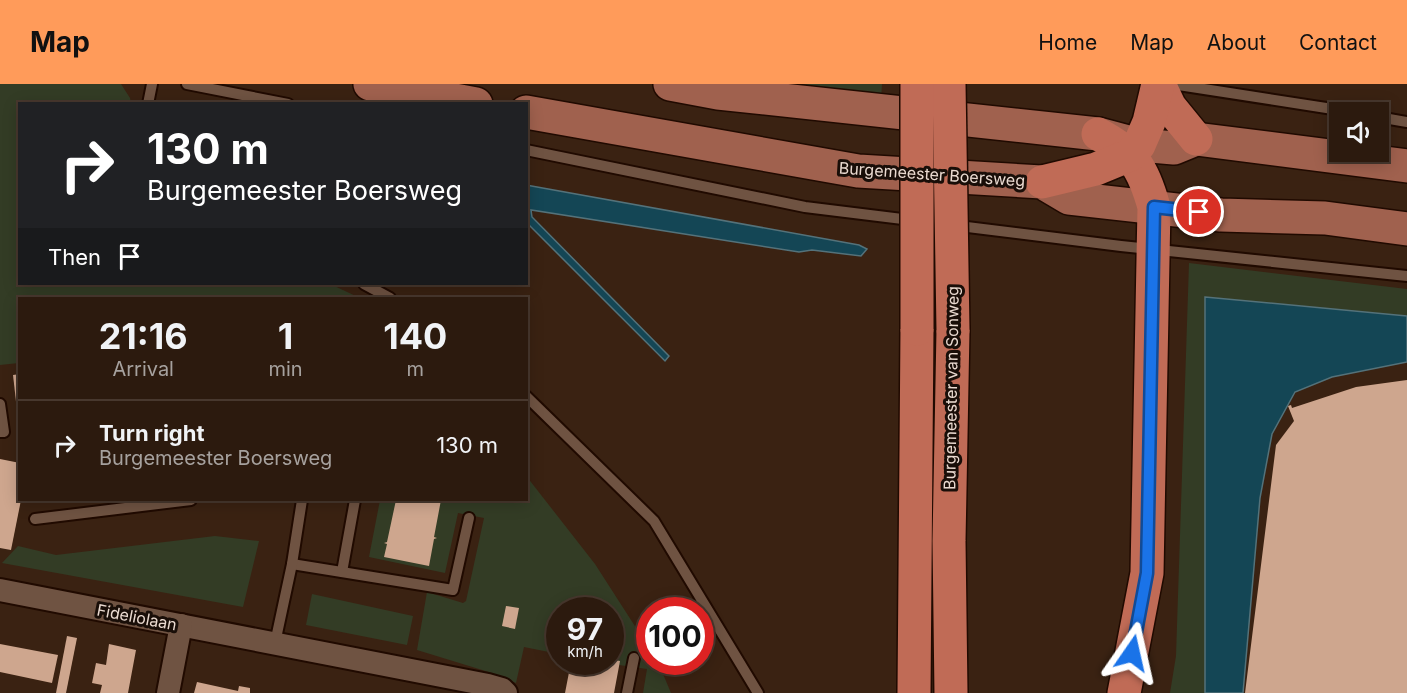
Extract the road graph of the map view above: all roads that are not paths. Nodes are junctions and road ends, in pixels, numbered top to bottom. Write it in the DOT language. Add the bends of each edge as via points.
graph roads {
  1 [pos="152,84"];
  2 [pos="187,84"];
  3 [pos="370,84"];
  4 [pos="670,84"];
  5 [pos="917,84"];
  6 [pos="949,84"];
  7 [pos="1159,84"];
  8 [pos="1172,84"];
  9 [pos="148,102"];
  10 [pos="278,102"];
  11 [pos="465,102"];
  12 [pos="1329,108"];
  13 [pos="528,112"];
  14 [pos="1389,119"];
  15 [pos="1407,122"];
  16 [pos="1098,134"];
  17 [pos="1209,141"];
  18 [pos="528,150"];
  19 [pos="1135,150"];
  20 [pos="1407,165"];
  21 [pos="1042,182"];
  22 [pos="1154,207"];
  23 [pos="1407,229"];
  24 [pos="1154,249"];
  25 [pos="1407,276"];
  26 [pos="366,285"];
  27 [pos="388,297"];
  28 [pos="528,398"];
  29 [pos="0,404"];
  30 [pos="0,432"];
  31 [pos="183,501"];
  32 [pos="302,501"];
  33 [pos="355,501"];
  34 [pos="35,519"];
  35 [pos="470,519"];
  36 [pos="292,564"];
  37 [pos="342,572"];
  38 [pos="0,590"];
  39 [pos="181,625"];
  40 [pos="275,643"];
  41 [pos="634,658"];
  42 [pos="168,693"];
  43 [pos="506,693"];
  44 [pos="627,693"];
  45 [pos="758,693"];
  46 [pos="914,693"];
  47 [pos="951,693"];
  48 [pos="1124,693"];
  1 -- 9 [label="lane"];
  2 -- 10 [label="lane"];
  3 -- 11 [label="main road"];
  4 -- 16 [label="main road" via="718,93"];
  5 -- 46 [label="highway, bridge"];
  6 -- 47 [label="highway, Burgemeester van Sonweg, bridge" via="953,330"];
  7 -- 17 [label="highway" via="1170,107"];
  7 -- 19 [label="highway" via="1155,104"];
  8 -- 12 [label="lane"];
  13 -- 21 [label="main road, Burgemeester Boersweg" via="858,171"];
  14 -- 15 [label="lane"];
  16 -- 19 [label="highway"];
  17 -- 19 [label="main road"];
  17 -- 20 [label="main road"];
  18 -- 24 [label="lane" via="805,207"];
  19 -- 21 [label="highway" via="1096,170"];
  19 -- 22 [label="highway"];
  21 -- 22 [label="main road, Burgemeester Boersweg" via="1069,198"];
  22 -- 23 [label="main road, Burgemeester Boersweg" via="1221,215 1325,218"];
  22 -- 24 [label="highway"];
  24 -- 25 [label="lane"];
  24 -- 48 [label="highway" via="1147,573"];
  26 -- 27 [label="lane"];
  28 -- 45 [label="lane" via="654,521"];
  29 -- 30 [label="lane" via="4,432"];
  31 -- 34 [label="lane"];
  32 -- 36 [label="lane"];
  33 -- 37 [label="lane"];
  35 -- 37 [label="lane" via="453,590"];
  36 -- 37 [label="lane"];
  36 -- 40 [label="lane"];
  38 -- 39 [label="street, Fideliolaan"];
  39 -- 40 [label="street, Fideliolaan"];
  39 -- 42 [label="street"];
  40 -- 43 [label="street, Fideliolaan" via="488,685"];
  41 -- 44 [label="lane"];
}
